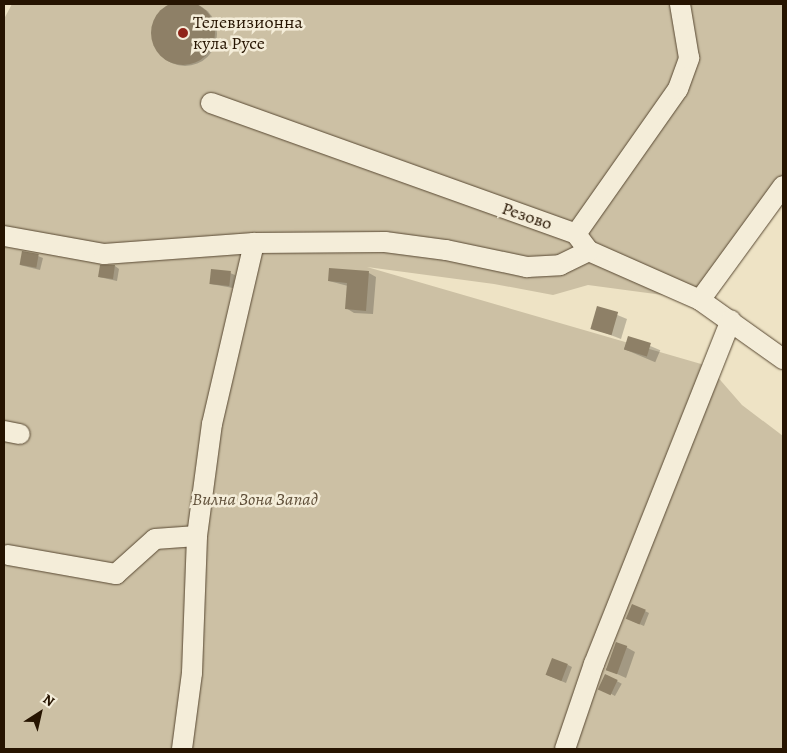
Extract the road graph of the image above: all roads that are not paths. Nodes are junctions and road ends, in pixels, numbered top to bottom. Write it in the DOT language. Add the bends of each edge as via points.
graph roads {
  1 [pos="680,4"];
  2 [pos="211,103"];
  3 [pos="783,186"];
  4 [pos="576,234"];
  5 [pos="4,236"];
  6 [pos="254,243"];
  7 [pos="590,251"];
  8 [pos="700,300"];
  9 [pos="731,320"];
  10 [pos="783,359"];
  11 [pos="197,536"];
  12 [pos="8,555"];
  13 [pos="182,749"];
  14 [pos="565,749"];
  1 -- 4 [label="street" via="689,58 678,89"];
  2 -- 4 [label="street, Резово"];
  3 -- 8 [label="street"];
  4 -- 7 [label="street, Резово"];
  5 -- 6 [label="street" via="104,254"];
  6 -- 7 [label="street" via="386,242 446,250 527,267 560,264"];
  6 -- 11 [label="street" via="212,424"];
  7 -- 8 [label="street, Резово"];
  8 -- 9 [label="street, Резово"];
  9 -- 10 [label="street, Резово"];
  9 -- 14 [label="street" via="594,664"];
  11 -- 12 [label="street" via="155,539 116,574"];
  11 -- 13 [label="street" via="192,673"];
}
